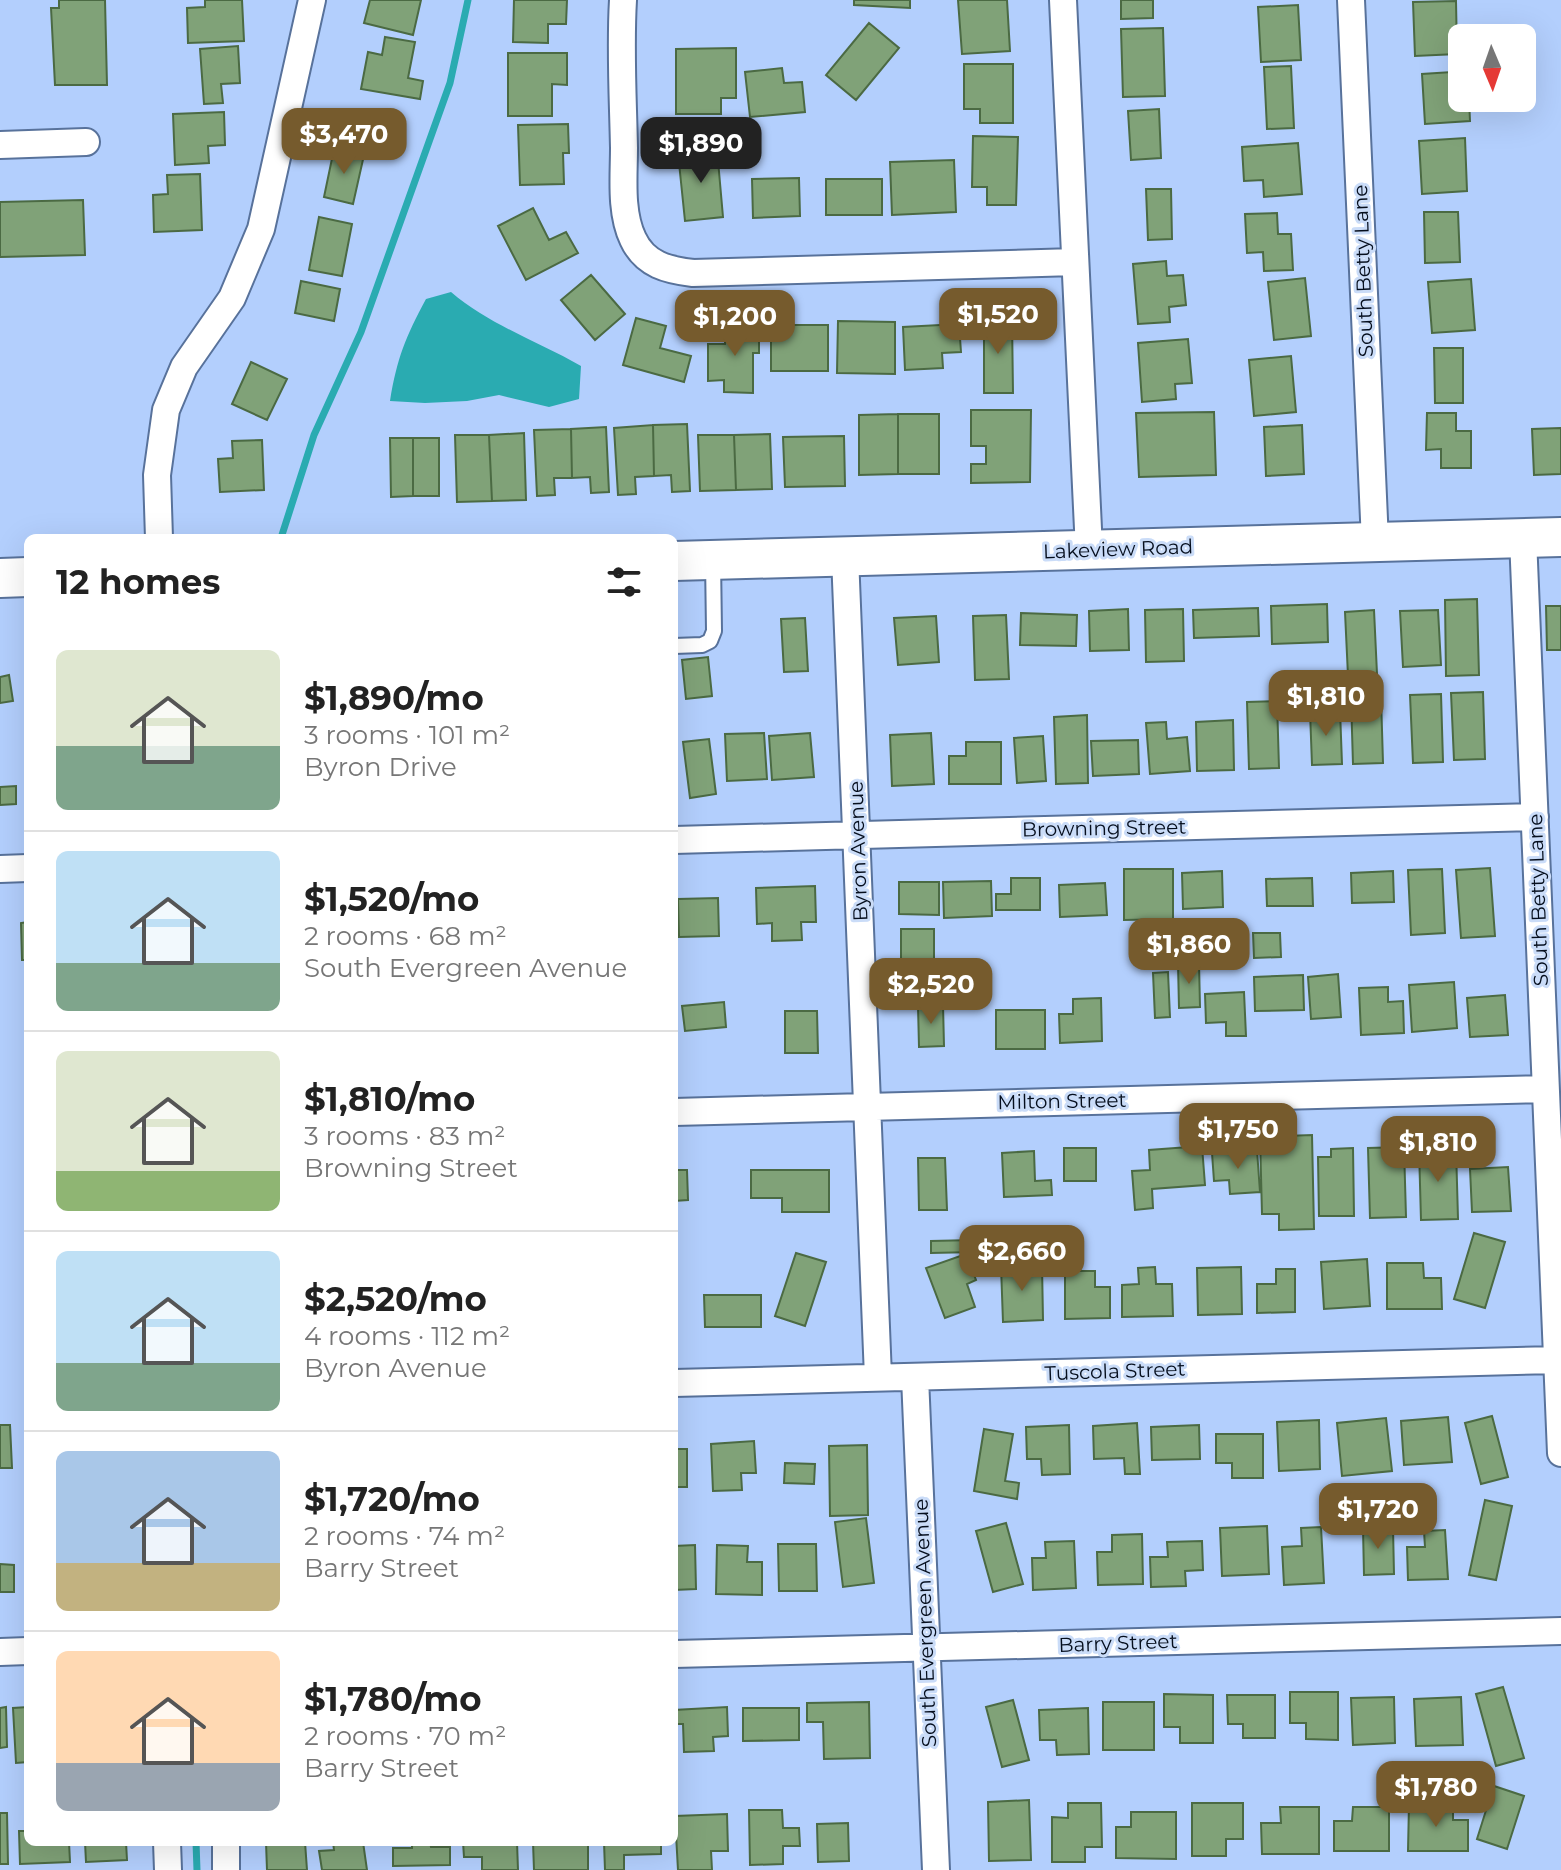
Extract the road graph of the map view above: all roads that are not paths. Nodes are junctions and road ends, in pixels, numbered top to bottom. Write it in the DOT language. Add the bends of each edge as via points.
graph roads {
  1 [pos="312,0"];
  2 [pos="623,0"];
  3 [pos="1063,0"];
  4 [pos="1351,0"];
  5 [pos="86,142"];
  6 [pos="0,145"];
  7 [pos="1075,262"];
  8 [pos="159,534"];
  9 [pos="1561,537"];
  10 [pos="1523,538"];
  11 [pos="1375,542"];
  12 [pos="1089,550"];
  13 [pos="845,556"];
  14 [pos="713,560"];
  15 [pos="678,561"];
  16 [pos="24,577"];
  17 [pos="0,578"];
  18 [pos="678,646"];
  19 [pos="1535,817"];
  20 [pos="857,834"];
  21 [pos="678,840"];
  22 [pos="24,868"];
  23 [pos="0,869"];
  24 [pos="1545,1089"];
  25 [pos="869,1106"];
  26 [pos="678,1112"];
  27 [pos="1557,1360"];
  28 [pos="878,1377"];
  29 [pos="915,1377"];
  30 [pos="678,1383"];
  31 [pos="1561,1453"];
  32 [pos="1561,1631"];
  33 [pos="927,1648"];
  34 [pos="24,1651"];
  35 [pos="0,1652"];
  36 [pos="678,1654"];
  37 [pos="167,1846"];
  38 [pos="226,1846"];
  39 [pos="168,1870"];
  40 [pos="226,1870"];
  41 [pos="936,1870"];
  1 -- 8 [label="street" via="261,229 232,298 184,367 166,410 157,475"];
  2 -- 7 [label="street" via="625,209 632,239 666,270"];
  3 -- 7 [label="street"];
  4 -- 11 [label="street, South Betty Lane"];
  5 -- 6 [label="street"];
  7 -- 12 [label="street"];
  9 -- 10 [label="street, Lakeview Road"];
  10 -- 11 [label="street, Lakeview Road"];
  10 -- 19 [label="street, South Betty Lane"];
  11 -- 12 [label="street, Lakeview Road"];
  12 -- 13 [label="street, Lakeview Road"];
  13 -- 14 [label="street, Lakeview Road"];
  13 -- 20 [label="street, Byron Avenue"];
  14 -- 15 [label="street, Lakeview Road"];
  14 -- 18 [label="lane" via="710,641"];
  16 -- 17 [label="street"];
  19 -- 20 [label="street, Browning Street"];
  19 -- 24 [label="street, South Betty Lane"];
  20 -- 21 [label="street, Browning Street"];
  20 -- 25 [label="street, Byron Avenue"];
  22 -- 23 [label="street"];
  24 -- 25 [label="street, Milton Street"];
  24 -- 27 [label="street, South Betty Lane"];
  25 -- 26 [label="street, Milton Street"];
  25 -- 28 [label="street, Byron Avenue"];
  27 -- 29 [label="street, Tuscola Street"];
  27 -- 31 [label="street, South Betty Lane"];
  28 -- 29 [label="street, Tuscola Street"];
  28 -- 30 [label="street, Tuscola Street"];
  29 -- 33 [label="street, South Evergreen Avenue"];
  32 -- 33 [label="street, Barry Street"];
  33 -- 36 [label="street, Barry Street"];
  33 -- 41 [label="street, South Evergreen Avenue"];
  34 -- 35 [label="street"];
  37 -- 39 [label="street"];
  38 -- 40 [label="street"];
}
